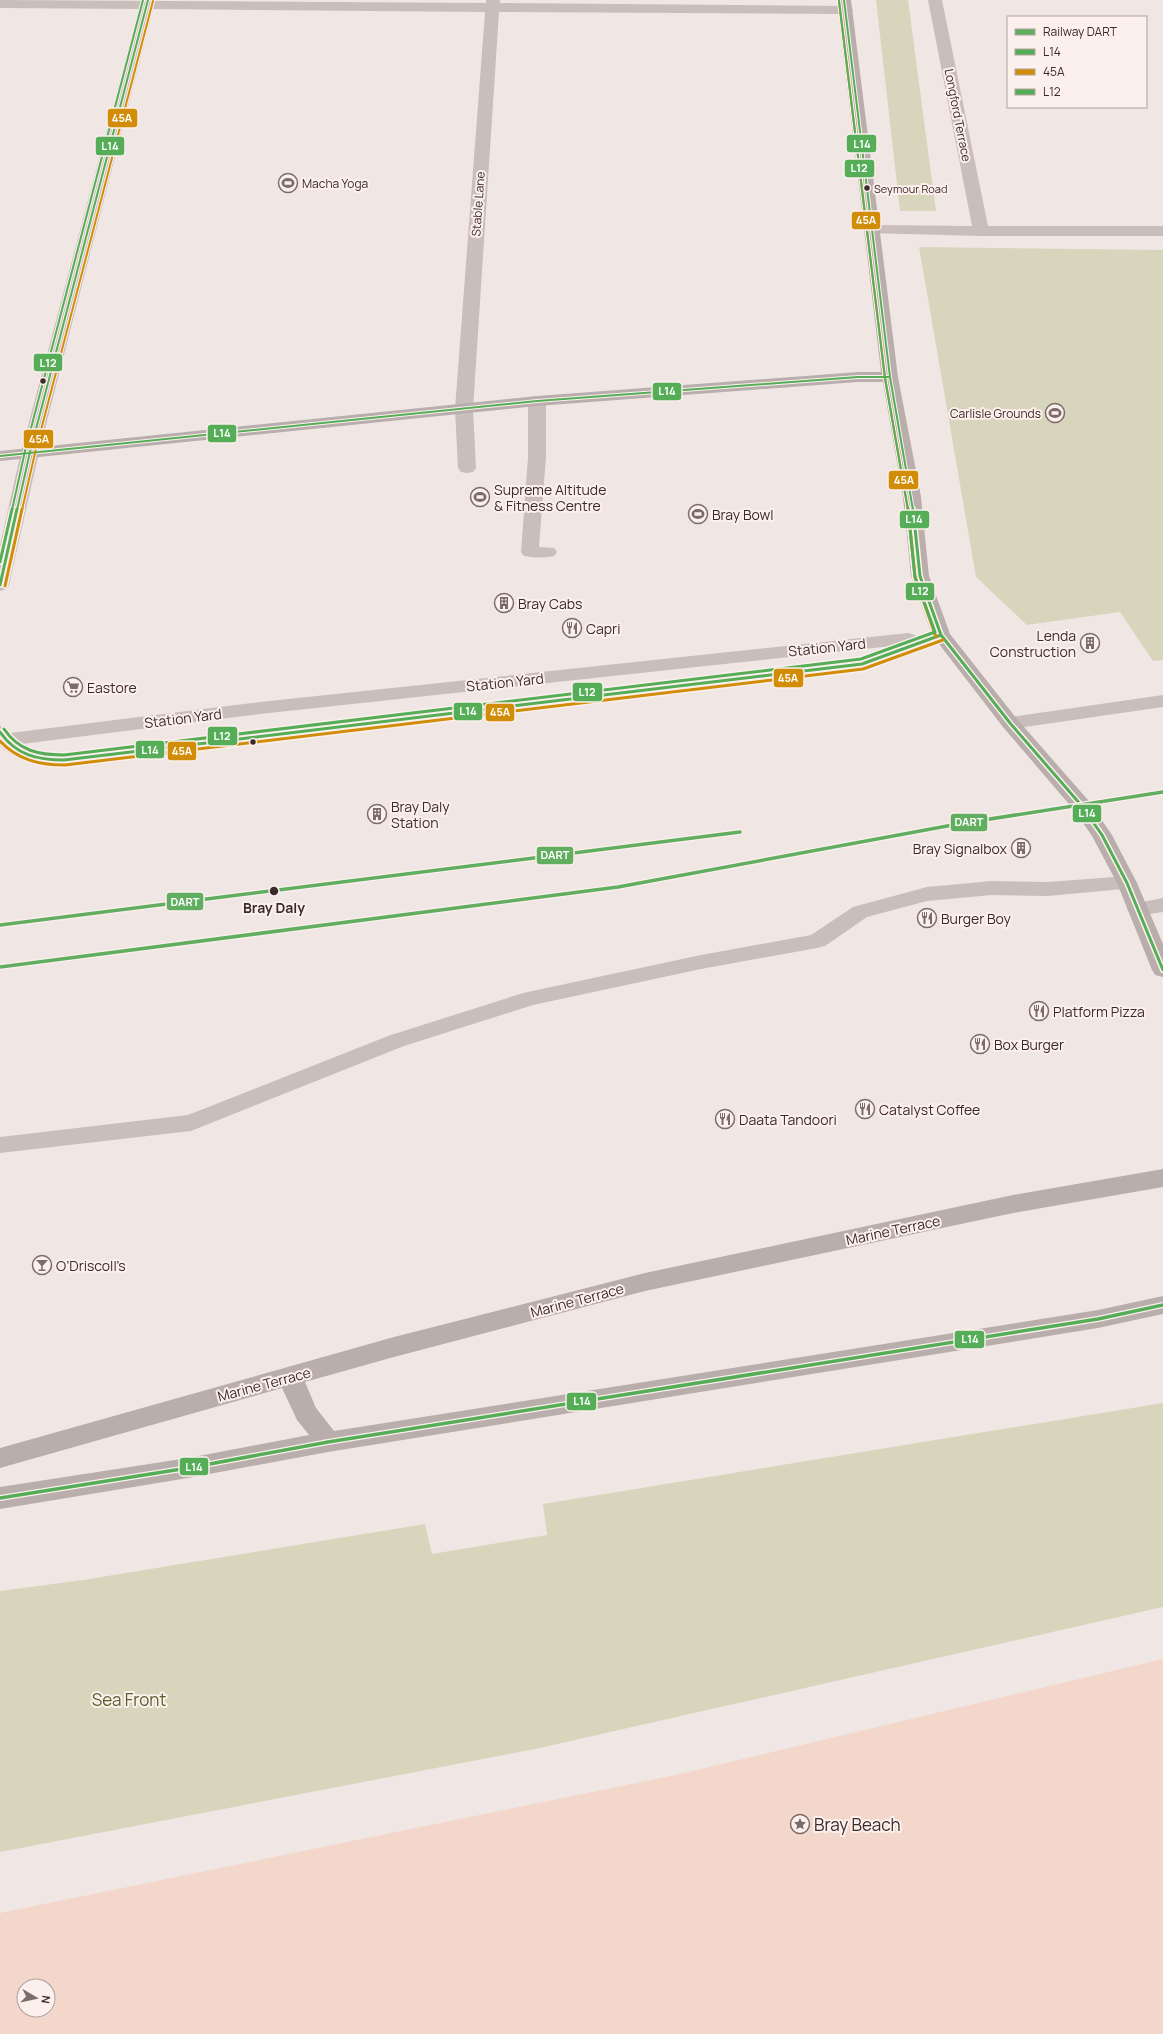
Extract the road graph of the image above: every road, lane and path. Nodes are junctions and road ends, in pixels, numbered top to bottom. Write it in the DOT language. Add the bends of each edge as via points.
graph roads {
  1 [pos="935,0"];
  2 [pos="147,3"];
  3 [pos="0,4"];
  4 [pos="493,4"];
  5 [pos="845,5"];
  6 [pos="873,230"];
  7 [pos="980,231"];
  8 [pos="1163,231"];
  9 [pos="890,377"];
  10 [pos="537,401"];
  11 [pos="464,408"];
  12 [pos="30,452"];
  13 [pos="0,456"];
  14 [pos="467,468"];
  15 [pos="548,552"];
  16 [pos="0,585"];
  17 [pos="941,635"];
  18 [pos="1163,701"];
  19 [pos="1010,723"];
  20 [pos="1,738"];
  21 [pos="1127,883"];
  22 [pos="1163,905"];
  23 [pos="1138,909"];
  24 [pos="1163,970"];
  25 [pos="0,1145"];
  26 [pos="1163,1178"];
  27 [pos="1163,1305"];
  28 [pos="290,1377"];
  29 [pos="328,1442"];
  30 [pos="0,1458"];
  31 [pos="0,1498"];
  1 -- 7 [label="street, Longford Terrace"];
  2 -- 3 [label="street"];
  2 -- 4 [label="street"];
  2 -- 12 [label="street"];
  4 -- 5 [label="street"];
  4 -- 11 [label="street, Stable Lane"];
  5 -- 6 [label="street"];
  6 -- 7 [label="street"];
  6 -- 9 [label="street"];
  7 -- 8 [label="street"];
  9 -- 10 [label="street" via="858,377"];
  9 -- 17 [label="street" via="912,497 920,576"];
  10 -- 11 [label="street"];
  10 -- 15 [label="street" via="537,458 530,552"];
  11 -- 12 [label="street"];
  11 -- 14 [label="street, Stable Lane"];
  12 -- 13 [label="street"];
  12 -- 16 [label="street"];
  17 -- 19 [label="street"];
  17 -- 20 [label="street, Station Yard"];
  17 -- 20 [label="street, Station Yard" via="862,664 64,760 39,760"];
  18 -- 19 [label="street"];
  19 -- 21 [label="street" via="1081,805 1102,835"];
  21 -- 23 [label="street"];
  21 -- 25 [label="street" via="1048,890 992,888 927,894 860,912 817,941 701,962 523,1001 396,1041 191,1123"];
  22 -- 23 [label="street"];
  23 -- 24 [label="street"];
  26 -- 28 [label="street, Marine Terrace" via="1014,1204 645,1282 394,1347"];
  27 -- 29 [label="street" via="1090,1320"];
  28 -- 29 [label="street" via="306,1413"];
  28 -- 30 [label="street, Marine Terrace"];
  29 -- 31 [label="street" via="188,1468"];
}
